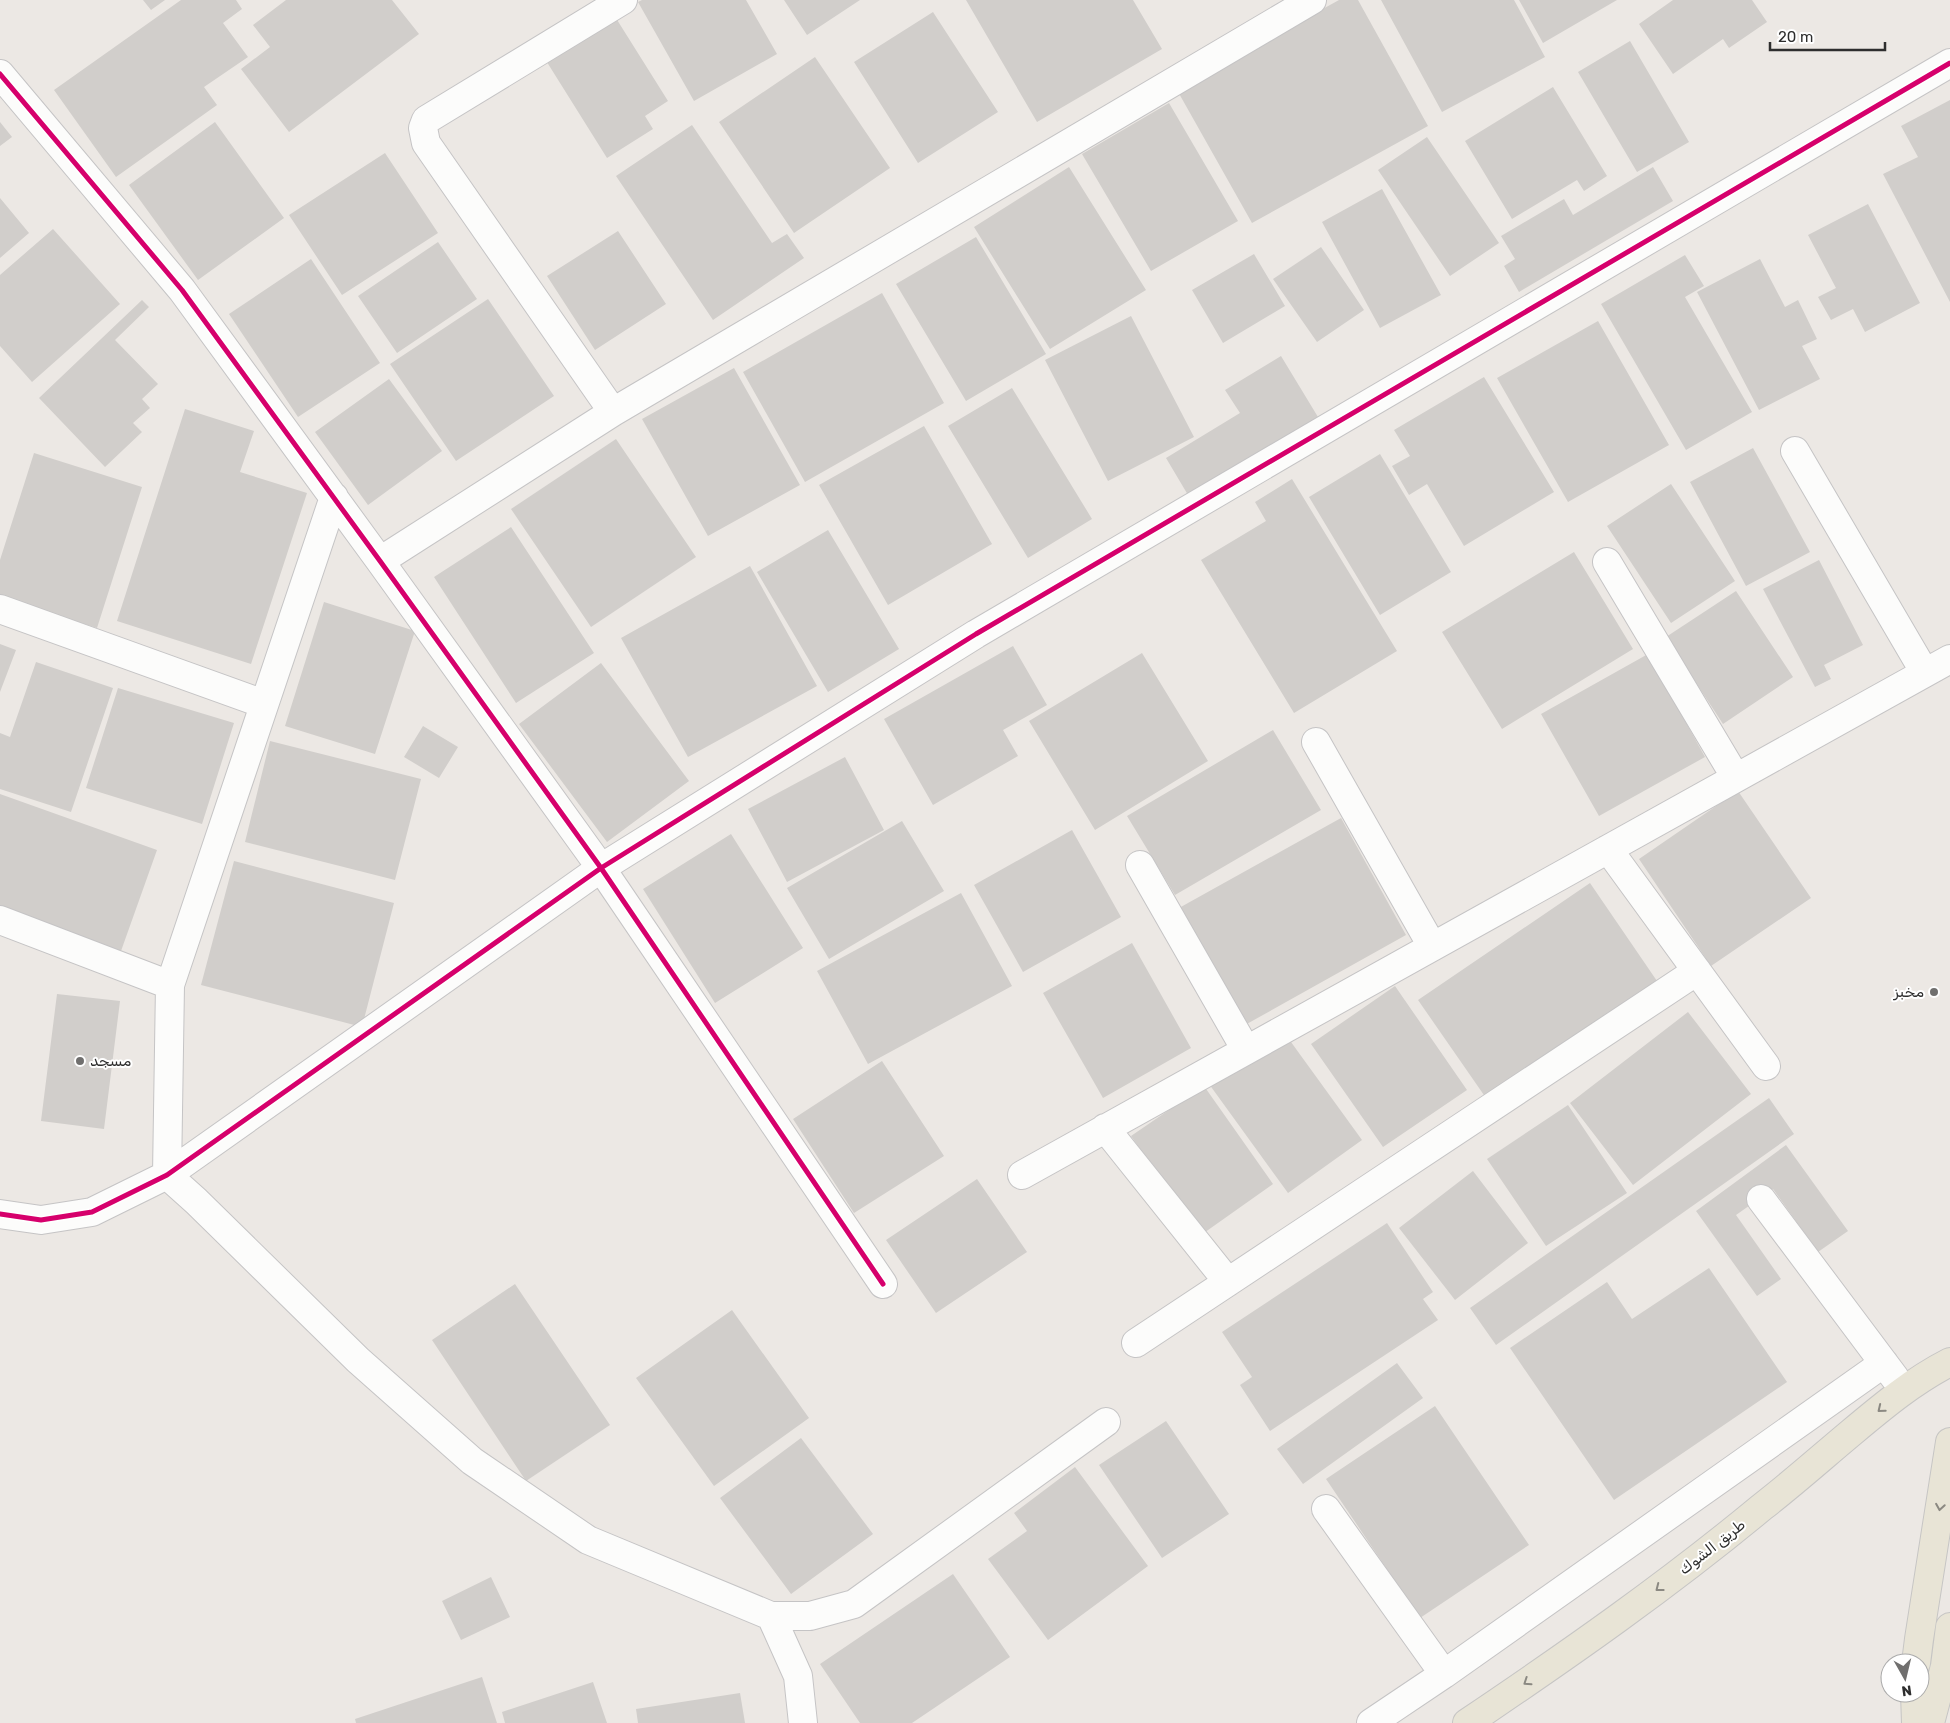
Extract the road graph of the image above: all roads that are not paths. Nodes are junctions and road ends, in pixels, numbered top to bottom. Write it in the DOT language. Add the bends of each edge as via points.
graph roads {
  1 [pos="623,0"];
  2 [pos="1312,0"];
  3 [pos="1950,63"];
  4 [pos="0,74"];
  5 [pos="614,412"];
  6 [pos="1795,451"];
  7 [pos="334,497"];
  8 [pos="380,560"];
  9 [pos="1607,562"];
  10 [pos="0,610"];
  11 [pos="1950,659"];
  12 [pos="1925,673"];
  13 [pos="264,704"];
  14 [pos="1316,742"];
  15 [pos="1736,778"];
  16 [pos="1608,849"];
  17 [pos="1140,865"];
  18 [pos="601,868"];
  19 [pos="0,920"];
  20 [pos="1432,946"];
  21 [pos="1696,971"];
  22 [pos="170,985"];
  23 [pos="1246,1050"];
  24 [pos="1766,1066"];
  25 [pos="1105,1128"];
  26 [pos="1022,1174"];
  27 [pos="167,1175"];
  28 [pos="1761,1199"];
  29 [pos="0,1214"];
  30 [pos="1228,1282"];
  31 [pos="883,1284"];
  32 [pos="1136,1343"];
  33 [pos="1950,1362"];
  34 [pos="1884,1364"];
  35 [pos="1904,1390"];
  36 [pos="1106,1422"];
  37 [pos="1950,1442"];
  38 [pos="1326,1508"];
  39 [pos="771,1616"];
  40 [pos="1950,1627"];
  41 [pos="1917,1653"];
  42 [pos="1444,1674"];
  43 [pos="1915,1703"];
  44 [pos="803,1723"];
  45 [pos="1371,1723"];
  46 [pos="1467,1723"];
  47 [pos="1916,1723"];
  48 [pos="1930,1723"];
  1 -- 5 [label="street" via="426,120 423,128 426,143"];
  2 -- 5 [label="street"];
  3 -- 18 [label="street" via="976,634"];
  4 -- 7 [label="street" via="182,290"];
  5 -- 8 [label="street"];
  6 -- 12 [label="street"];
  7 -- 8 [label="street"];
  7 -- 13 [label="street"];
  8 -- 18 [label="street"];
  9 -- 15 [label="street"];
  10 -- 13 [label="street"];
  11 -- 12 [label="street"];
  12 -- 15 [label="street"];
  13 -- 22 [label="street"];
  14 -- 20 [label="street"];
  15 -- 16 [label="street"];
  16 -- 20 [label="street"];
  16 -- 21 [label="street"];
  17 -- 23 [label="street"];
  18 -- 27 [label="street"];
  18 -- 31 [label="street"];
  19 -- 22 [label="street"];
  20 -- 23 [label="street"];
  21 -- 24 [label="street"];
  21 -- 30 [label="street"];
  22 -- 27 [label="street"];
  23 -- 25 [label="street"];
  25 -- 26 [label="street"];
  25 -- 30 [label="street"];
  27 -- 29 [label="street" via="92,1212 40,1220"];
  27 -- 39 [label="street" via="358,1360 472,1461 588,1540"];
  28 -- 34 [label="street"];
  30 -- 32 [label="street"];
  33 -- 35 [label="main road, طريق الشوك"];
  34 -- 35 [label="street"];
  34 -- 42 [label="street"];
  35 -- 46 [label="main road, طريق الشوك, one-way" via="1650,1595"];
  36 -- 39 [label="street" via="854,1604 810,1616"];
  37 -- 41 [label="main road, one-way"];
  38 -- 42 [label="street"];
  39 -- 44 [label="street" via="798,1676"];
  40 -- 48 [label="main road" via="1945,1666"];
  42 -- 45 [label="street"];
  43 -- 47 [label="main road"];
}
